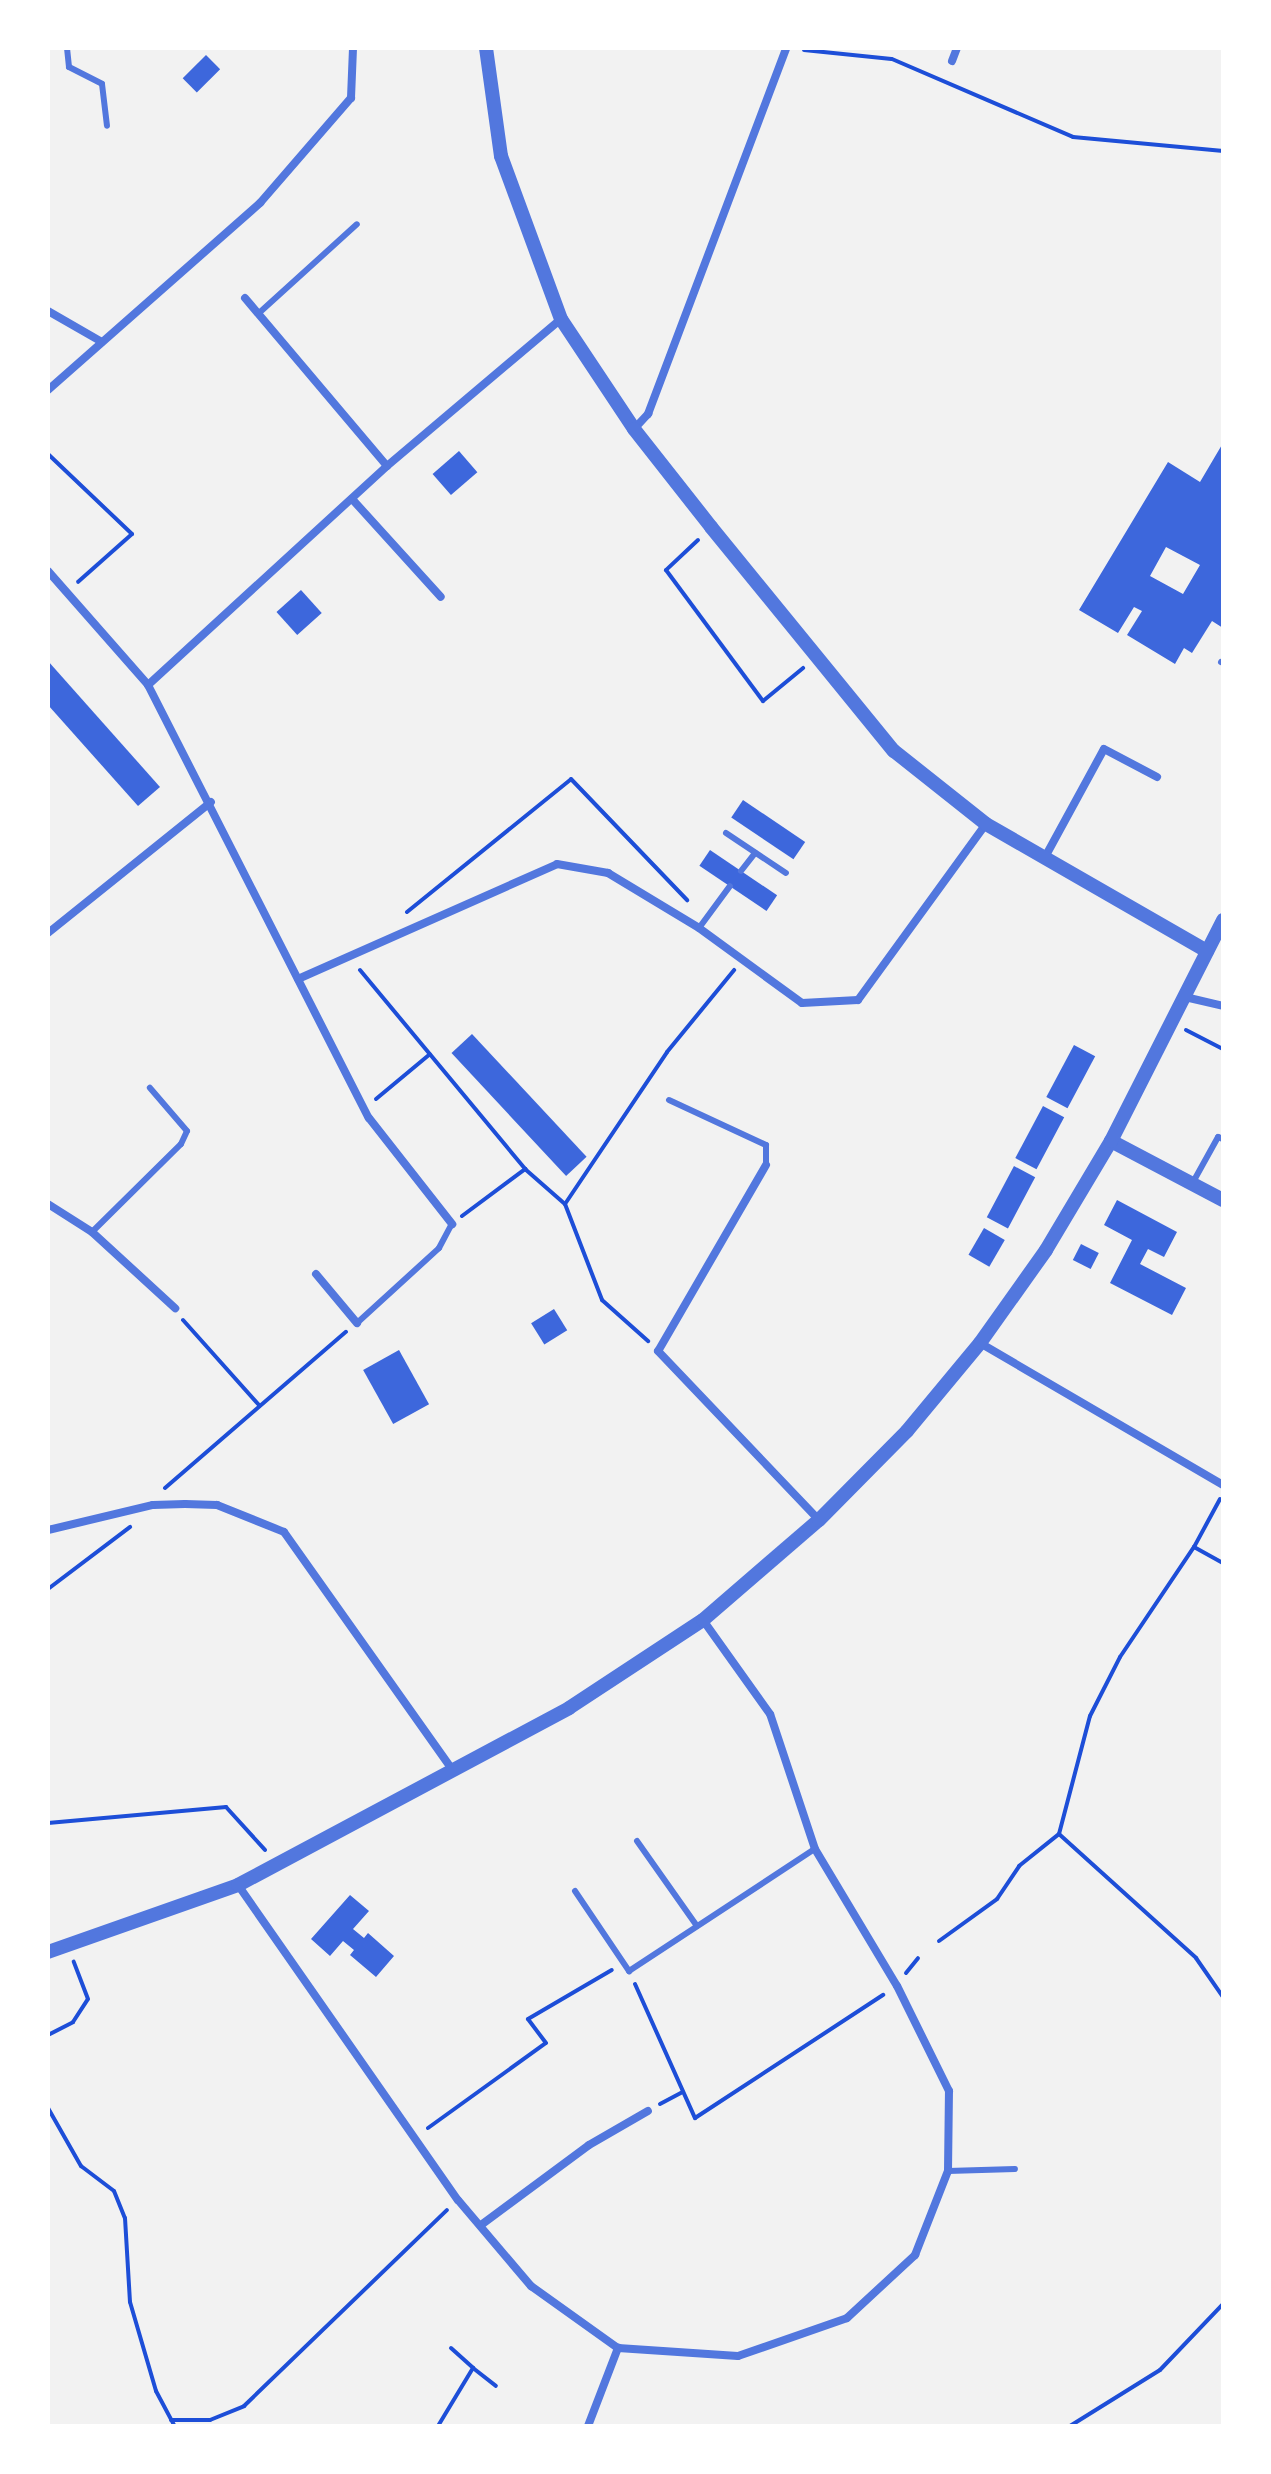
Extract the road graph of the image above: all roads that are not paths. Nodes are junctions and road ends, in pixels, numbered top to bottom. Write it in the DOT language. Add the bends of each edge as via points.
graph roads {
  1 [pos="67,48"];
  2 [pos="353,48"];
  3 [pos="486,48"];
  4 [pos="957,48"];
  5 [pos="783,49"];
  6 [pos="952,61"];
  7 [pos="107,126"];
  8 [pos="357,224"];
  9 [pos="245,298"];
  10 [pos="48,311"];
  11 [pos="259,313"];
  12 [pos="561,319"];
  13 [pos="102,342"];
  14 [pos="48,390"];
  15 [pos="634,429"];
  16 [pos="387,466"];
  17 [pos="352,499"];
  18 [pos="48,571"];
  19 [pos="441,597"];
  20 [pos="148,685"];
  21 [pos="1157,777"];
  22 [pos="211,802"];
  23 [pos="986,824"];
  24 [pos="726,833"];
  25 [pos="755,853"];
  26 [pos="1044,859"];
  27 [pos="741,871"];
  28 [pos="786,873"];
  29 [pos="730,886"];
  30 [pos="1223,920"];
  31 [pos="699,928"];
  32 [pos="48,933"];
  33 [pos="1207,951"];
  34 [pos="298,979"];
  35 [pos="1185,997"];
  36 [pos="1223,1006"];
  37 [pos="150,1088"];
  38 [pos="669,1100"];
  39 [pos="1223,1139"];
  40 [pos="1111,1141"];
  41 [pos="766,1165"];
  42 [pos="1192,1184"];
  43 [pos="1223,1200"];
  44 [pos="48,1204"];
  45 [pos="452,1224"];
  46 [pos="92,1232"];
  47 [pos="316,1274"];
  48 [pos="175,1308"];
  49 [pos="357,1323"];
  50 [pos="980,1343"];
  51 [pos="1223,1485"];
  52 [pos="819,1520"];
  53 [pos="48,1530"];
  54 [pos="703,1620"];
  55 [pos="453,1771"];
  56 [pos="637,1841"];
  57 [pos="815,1849"];
  58 [pos="238,1885"];
  59 [pos="575,1891"];
  60 [pos="697,1926"];
  61 [pos="48,1952"];
  62 [pos="648,2111"];
  63 [pos="1015,2169"];
  64 [pos="948,2171"];
  65 [pos="481,2225"];
  66 [pos="618,2348"];
  67 [pos="588,2426"];
  1 -- 7 [label="lane" via="69,67 102,84"];
  2 -- 13 [label="street" via="351,98 260,203"];
  3 -- 12 [label="street" via="501,156"];
  4 -- 6 [label="street"];
  5 -- 15 [label="street" via="648,414"];
  8 -- 11 [label="lane"];
  9 -- 11 [label="street"];
  10 -- 13 [label="street"];
  11 -- 16 [label="street"];
  12 -- 15 [label="street"];
  12 -- 16 [label="street"];
  13 -- 14 [label="street"];
  15 -- 23 [label="street" via="894,751"];
  16 -- 17 [label="street"];
  17 -- 19 [label="street"];
  17 -- 20 [label="street"];
  18 -- 20 [label="street"];
  20 -- 22 [label="street"];
  21 -- 26 [label="street" via="1104,749"];
  22 -- 32 [label="street"];
  22 -- 34 [label="street"];
  23 -- 26 [label="street"];
  23 -- 31 [label="street" via="858,1000 802,1003"];
  24 -- 25 [label="lane"];
  25 -- 27 [label="lane"];
  25 -- 28 [label="lane"];
  26 -- 33 [label="street"];
  29 -- 31 [label="lane"];
  30 -- 33 [label="street"];
  31 -- 34 [label="street" via="608,873 557,864"];
  33 -- 35 [label="street"];
  34 -- 45 [label="street" via="364,1109"];
  35 -- 36 [label="street"];
  35 -- 40 [label="street"];
  37 -- 46 [label="lane" via="187,1131 181,1144"];
  38 -- 41 [label="lane" via="766,1145"];
  39 -- 42 [label="lane" via="1218,1137"];
  40 -- 42 [label="street"];
  40 -- 50 [label="street" via="1046,1250"];
  41 -- 52 [label="street" via="658,1351"];
  42 -- 43 [label="street"];
  44 -- 46 [label="street"];
  45 -- 49 [label="lane" via="439,1248"];
  46 -- 48 [label="street"];
  47 -- 49 [label="street"];
  50 -- 51 [label="street"];
  50 -- 52 [label="street" via="907,1431"];
  52 -- 54 [label="street"];
  53 -- 55 [label="street" via="153,1505 217,1505 284,1532"];
  54 -- 55 [label="street" via="569,1708"];
  54 -- 57 [label="street" via="770,1714"];
  55 -- 58 [label="street"];
  56 -- 60 [label="lane"];
  57 -- 60 [label="lane"];
  57 -- 64 [label="street" via="897,1986 949,2091"];
  58 -- 61 [label="street"];
  58 -- 65 [label="street" via="412,2139"];
  59 -- 60 [label="lane" via="629,1971"];
  62 -- 65 [label="street" via="589,2145"];
  63 -- 64 [label="lane"];
  64 -- 66 [label="street" via="915,2255 847,2318 738,2356"];
  65 -- 66 [label="street" via="531,2286"];
  66 -- 67 [label="street"];
}
